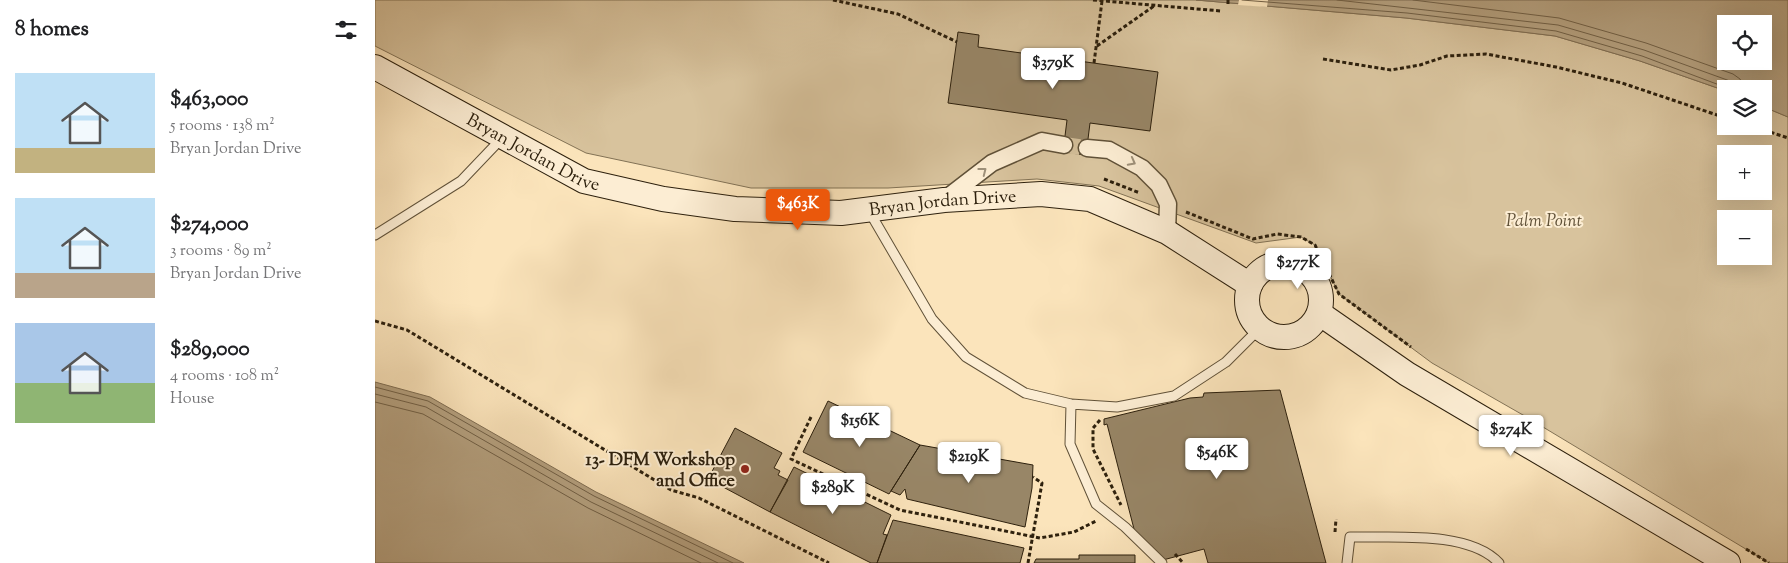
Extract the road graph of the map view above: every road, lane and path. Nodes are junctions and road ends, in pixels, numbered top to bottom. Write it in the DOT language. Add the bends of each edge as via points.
graph roads {
  1 [pos="833,0"];
  2 [pos="1093,0"];
  3 [pos="1102,1"];
  4 [pos="1154,6"];
  5 [pos="1221,11"];
  6 [pos="957,42"];
  7 [pos="1097,46"];
  8 [pos="1323,59"];
  9 [pos="1094,63"];
  10 [pos="375,67"];
  11 [pos="1717,115"];
  12 [pos="1772,133"];
  13 [pos="502,137"];
  14 [pos="1788,138"];
  15 [pos="1064,145"];
  16 [pos="1087,148"];
  17 [pos="1098,179"];
  18 [pos="944,200"];
  19 [pos="1168,204"];
  20 [pos="868,210"];
  21 [pos="1167,232"];
  22 [pos="375,235"];
  23 [pos="1250,284"];
  24 [pos="1319,313"];
  25 [pos="375,321"];
  26 [pos="1260,328"];
  27 [pos="1416,351"];
  28 [pos="1071,404"];
  29 [pos="811,417"];
  30 [pos="1104,419"];
  31 [pos="1033,477"];
  32 [pos="1117,521"];
  33 [pos="1032,536"];
  34 [pos="1173,552"];
  35 [pos="1736,555"];
  36 [pos="829,563"];
  37 [pos="1028,563"];
  38 [pos="1162,563"];
  39 [pos="1183,563"];
  40 [pos="1347,563"];
  41 [pos="1499,563"];
  42 [pos="1769,563"];
  1 -- 6 [label="path" via="898,14"];
  2 -- 3 [label="path"];
  3 -- 4 [label="path"];
  3 -- 7 [label="path"];
  4 -- 5 [label="path"];
  4 -- 7 [label="path"];
  7 -- 9 [label="path"];
  8 -- 11 [label="path" via="1391,70 1447,56 1486,54 1622,83"];
  10 -- 13 [label="main road, Bryan Jordan Drive"];
  12 -- 14 [label="path"];
  13 -- 20 [label="main road, Bryan Jordan Drive" via="583,181 663,199 735,209 841,213"];
  13 -- 22 [label="lane" via="461,181"];
  18 -- 15 [label="street, one-way" via="993,164 1042,142"];
  16 -- 19 [label="street, one-way" via="1109,150 1142,168 1159,186"];
  17 -- 19 [label="path" via="1106,179"];
  18 -- 20 [label="main road, Bryan Jordan Drive"];
  18 -- 21 [label="main road, Bryan Jordan Drive" via="1041,194 1091,199"];
  19 -- 21 [label="street"];
  19 -- 27 [label="path" via="1253,239 1277,234 1301,237 1315,245 1339,294"];
  20 -- 28 [label="lane" via="932,319 966,357 1025,393"];
  21 -- 23 [label="main road, Bryan Jordan Drive"];
  23 -- 24 [label="main road" via="1268,266 1294,264 1309,274 1319,289"];
  23 -- 26 [label="main road" via="1248,308 1252,320"];
  24 -- 26 [label="main road" via="1311,325 1286,337 1272,335"];
  24 -- 35 [label="main road" via="1407,374"];
  25 -- 36 [label="path" via="407,330 671,490 699,498"];
  26 -- 28 [label="lane" via="1227,362 1174,396 1117,407"];
  28 -- 32 [label="lane" via="1070,444 1096,504"];
  29 -- 33 [label="path" via="791,459 900,510"];
  30 -- 32 [label="path" via="1093,428 1093,449 1131,518"];
  31 -- 33 [label="path" via="1042,483"];
  32 -- 33 [label="path" via="1095,521 1074,532 1040,538"];
  32 -- 38 [label="lane"];
  33 -- 37 [label="path"];
  34 -- 39 [label="path"];
  35 -- 42 [label="path"];
  40 -- 41 [label="lane" via="1350,537 1454,540 1490,553"];
}
